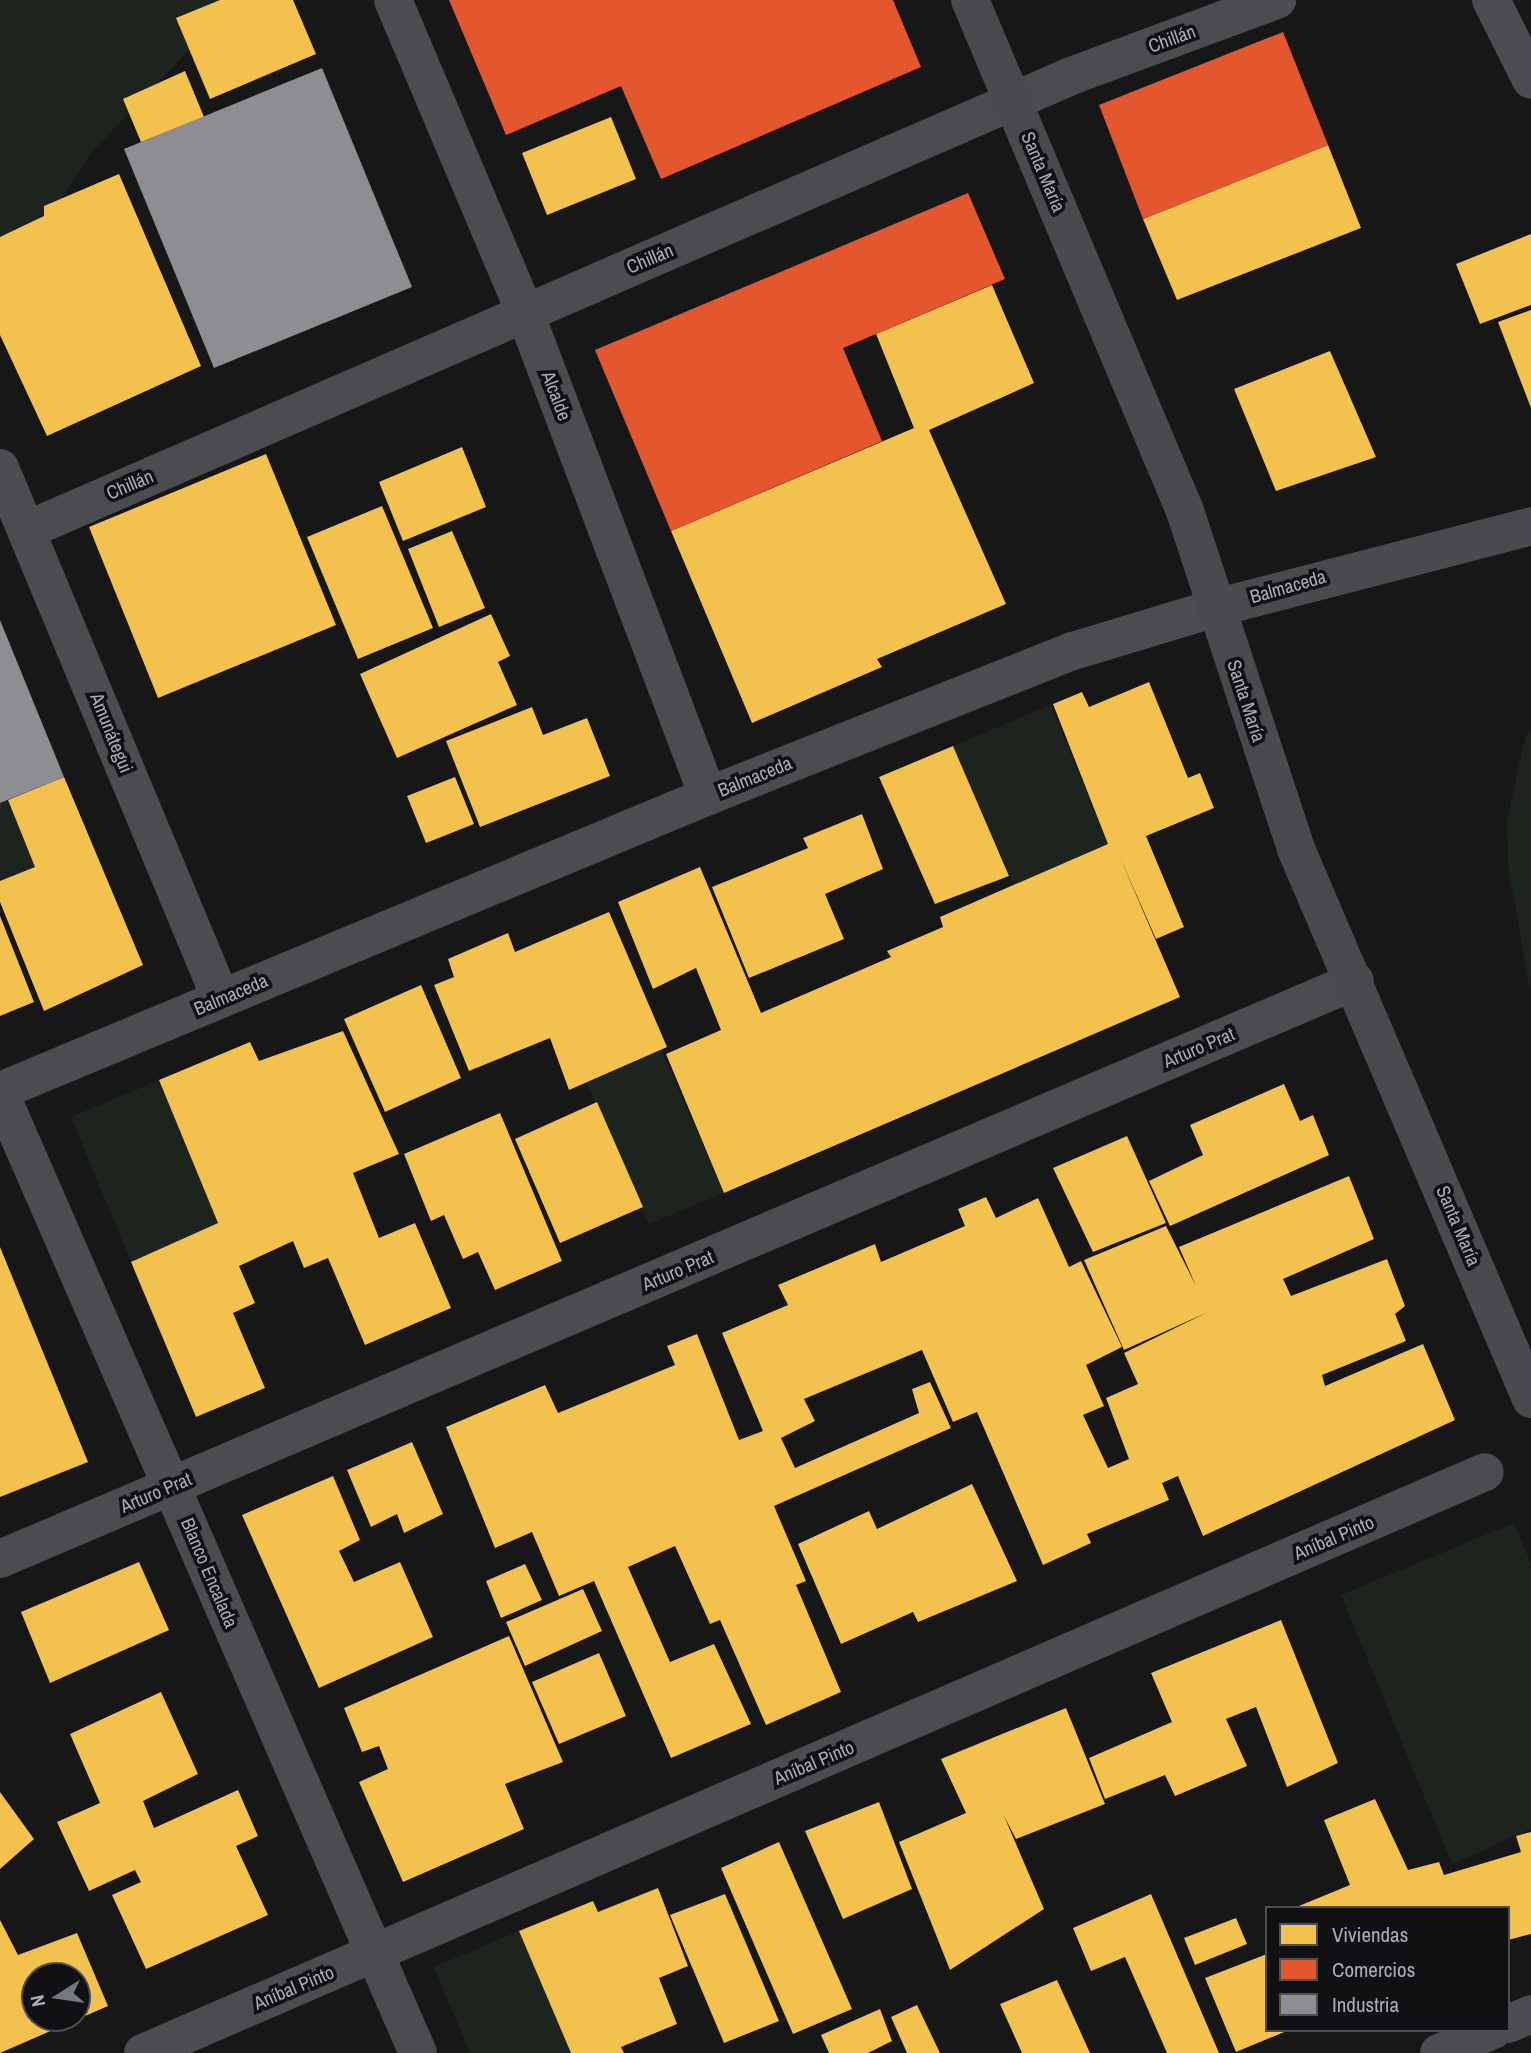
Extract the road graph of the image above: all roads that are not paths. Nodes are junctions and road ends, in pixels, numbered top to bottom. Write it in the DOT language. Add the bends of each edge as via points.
graph roads {
  1 [pos="393,0"];
  2 [pos="970,0"];
  3 [pos="1277,0"];
  4 [pos="1492,0"];
  5 [pos="1531,80"];
  6 [pos="1014,101"];
  7 [pos="525,313"];
  8 [pos="0,468"];
  9 [pos="1531,526"];
  10 [pos="27,530"];
  11 [pos="1215,608"];
  12 [pos="708,796"];
  13 [pos="1355,981"];
  14 [pos="221,999"];
  15 [pos="0,1092"];
  16 [pos="1531,1399"];
  17 [pos="1485,1472"];
  18 [pos="172,1486"];
  19 [pos="0,1559"];
  20 [pos="375,1953"];
  21 [pos="1531,2014"];
  22 [pos="1510,2023"];
  23 [pos="1488,2032"];
  24 [pos="143,2053"];
  25 [pos="418,2053"];
  26 [pos="1439,2053"];
  1 -- 7 [label="street, Alcalde"];
  2 -- 6 [label="main road, Santa María"];
  3 -- 6 [label="street, Chillán"];
  4 -- 5 [label="street"];
  6 -- 7 [label="street, Chillán"];
  6 -- 11 [label="main road, Santa María" via="1185,511"];
  7 -- 10 [label="street, Chillán"];
  7 -- 12 [label="street, Alcalde"];
  8 -- 10 [label="street, Amunátegui"];
  9 -- 11 [label="main road, Balmaceda"];
  10 -- 14 [label="street, Amunátegui"];
  11 -- 12 [label="street, Balmaceda" via="1073,650"];
  11 -- 13 [label="main road, Santa María" via="1296,849"];
  12 -- 14 [label="street, Balmaceda"];
  13 -- 16 [label="main road, Santa María"];
  13 -- 18 [label="street, Arturo Prat"];
  14 -- 15 [label="street, Balmaceda"];
  15 -- 18 [label="street, Blanco Encalada"];
  17 -- 20 [label="street, Aníbal Pinto"];
  18 -- 19 [label="street, Arturo Prat"];
  18 -- 20 [label="street, Blanco Encalada"];
  20 -- 24 [label="street, Aníbal Pinto"];
  20 -- 25 [label="street, Blanco Encalada"];
  21 -- 22 [label="street"];
  23 -- 26 [label="street"];
}
